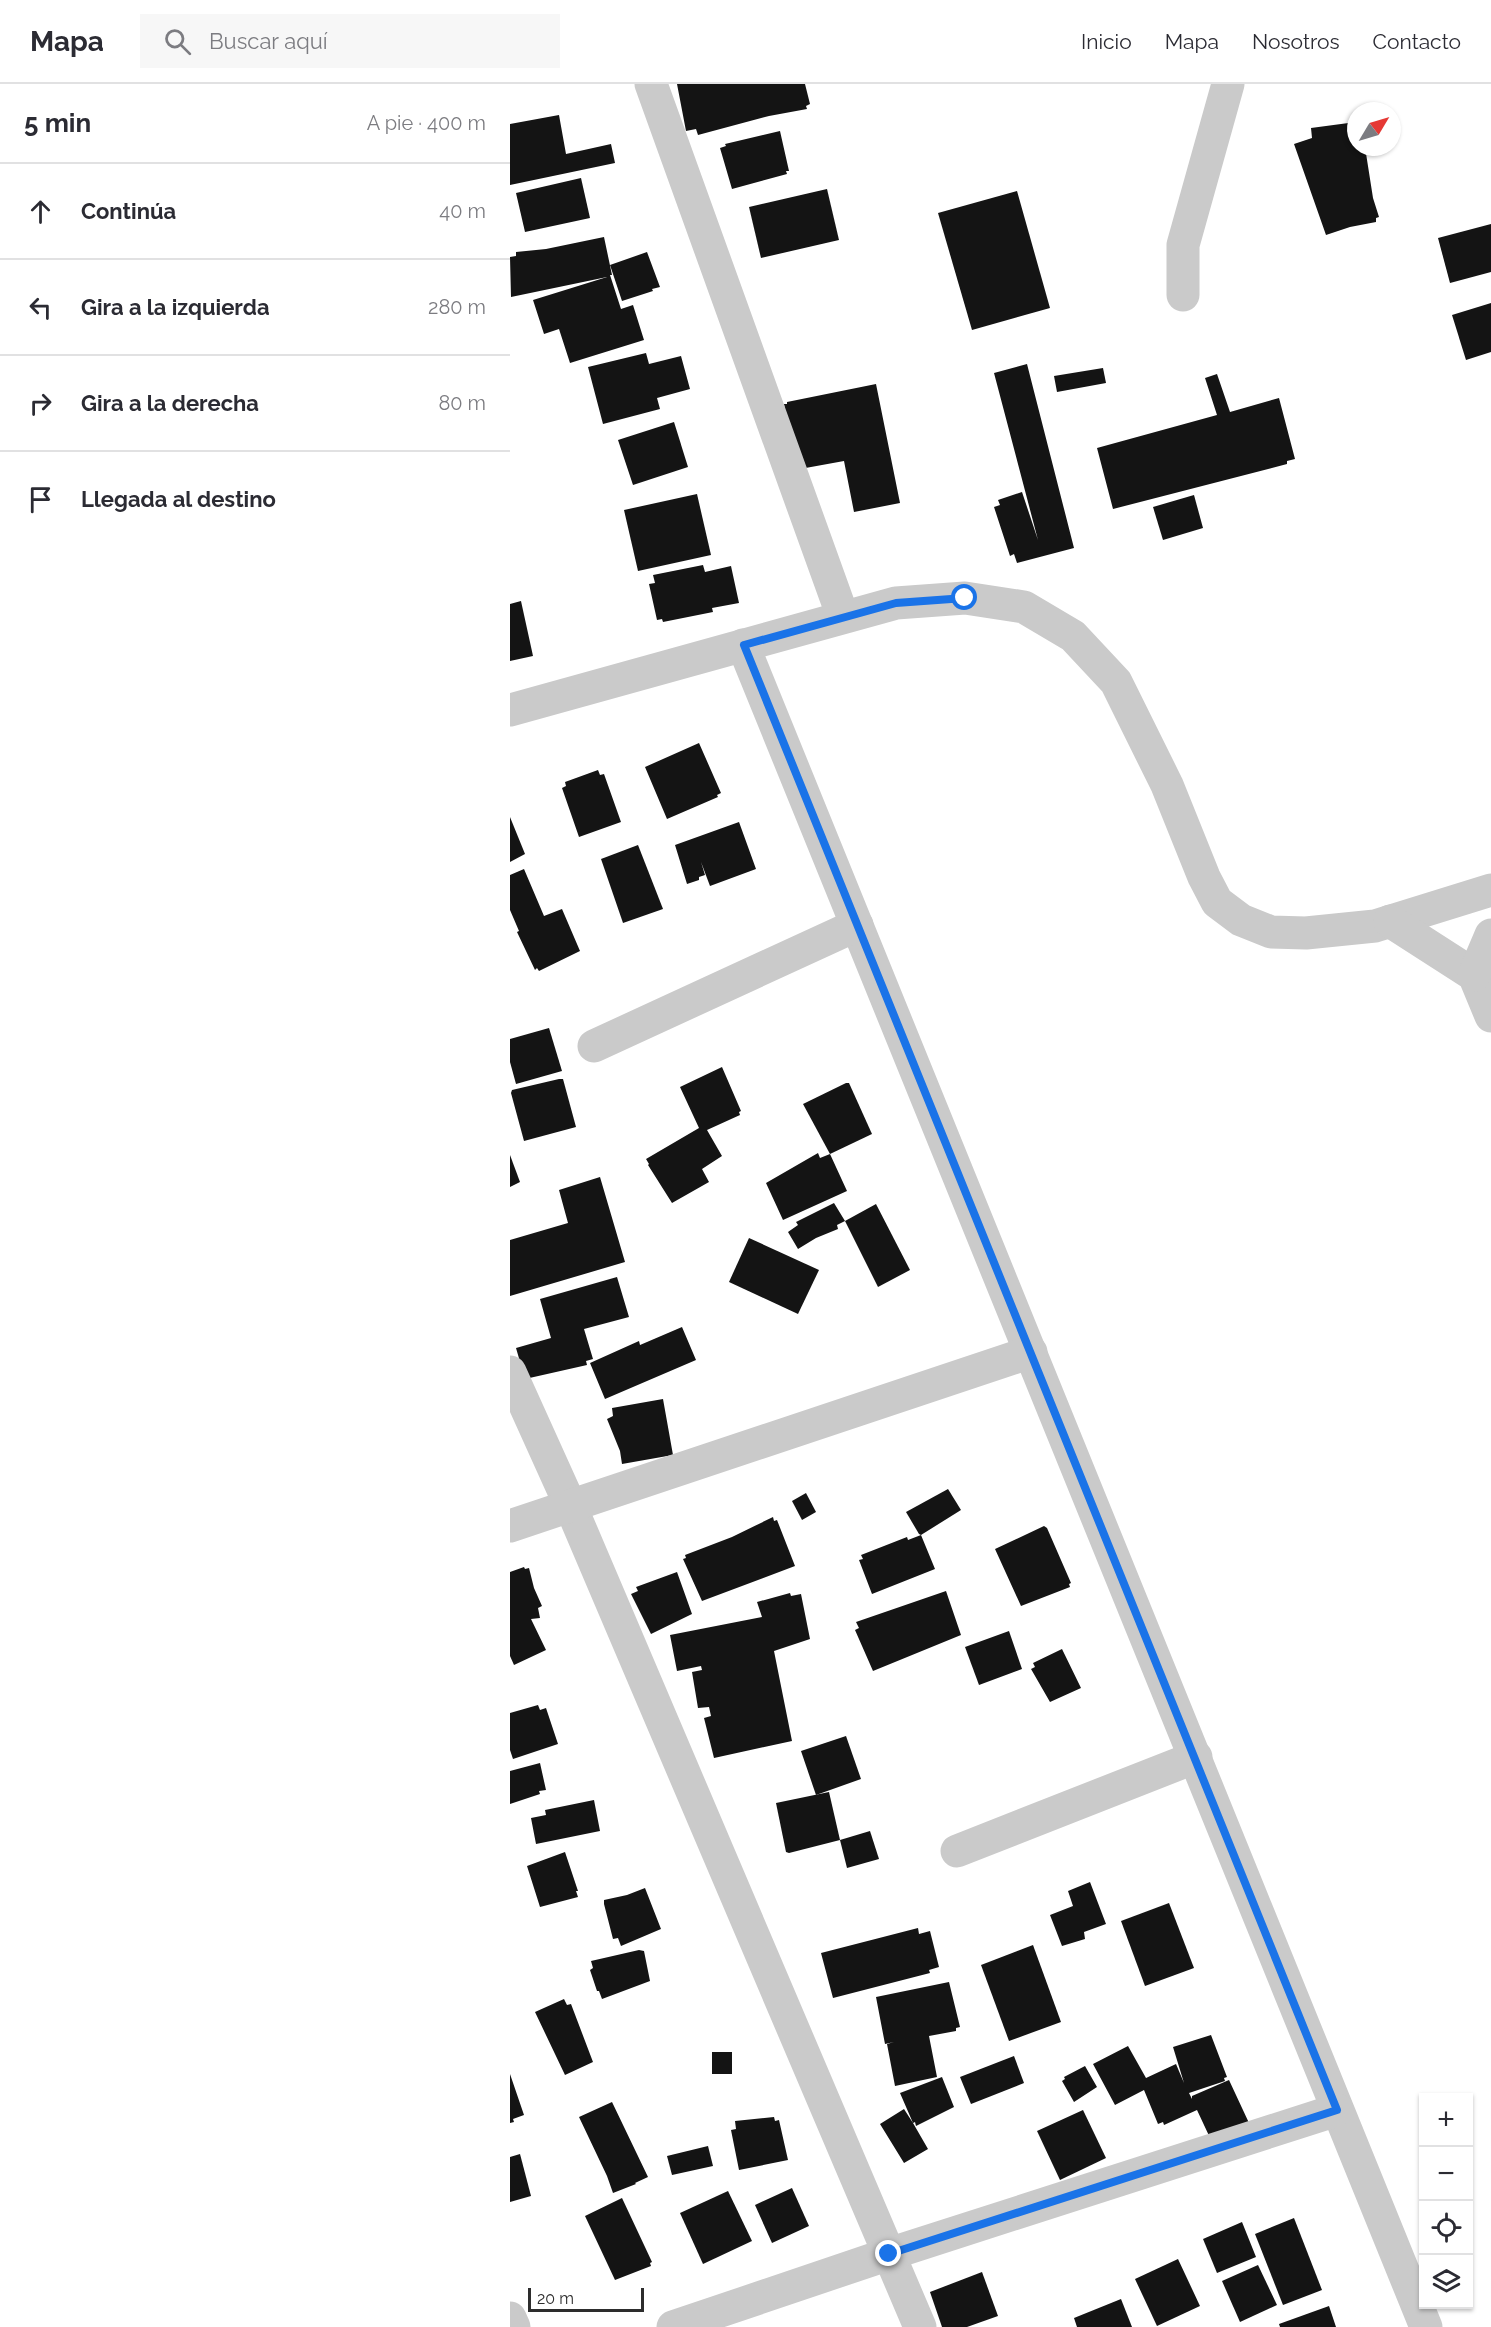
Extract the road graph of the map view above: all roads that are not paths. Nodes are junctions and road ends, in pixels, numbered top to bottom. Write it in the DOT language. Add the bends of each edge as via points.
graph roads {
  1 [pos="651,84"];
  2 [pos="1228,84"];
  3 [pos="1183,295"];
  4 [pos="843,617"];
  5 [pos="744,645"];
  6 [pos="510,710"];
  7 [pos="1491,890"];
  8 [pos="1390,921"];
  9 [pos="857,925"];
  10 [pos="1491,935"];
  11 [pos="1474,975"];
  12 [pos="1491,1016"];
  13 [pos="594,1046"];
  14 [pos="1031,1352"];
  15 [pos="510,1372"];
  16 [pos="571,1507"];
  17 [pos="510,1526"];
  18 [pos="1196,1757"];
  19 [pos="957,1851"];
  20 [pos="1337,2110"];
  21 [pos="889,2254"];
  22 [pos="510,2318"];
  23 [pos="514,2327"];
  24 [pos="673,2327"];
  25 [pos="920,2327"];
  26 [pos="1426,2327"];
  1 -- 4 [label="street"];
  2 -- 3 [label="street" via="1183,245"];
  4 -- 5 [label="street"];
  4 -- 8 [label="street" via="896,603 965,598 1024,607 1073,636 1116,682 1167,785 1203,877 1217,902 1241,920 1271,932 1306,933"];
  5 -- 6 [label="street"];
  5 -- 9 [label="street"];
  7 -- 8 [label="street"];
  8 -- 11 [label="street"];
  9 -- 13 [label="street"];
  9 -- 14 [label="street"];
  10 -- 11 [label="street"];
  11 -- 12 [label="street"];
  14 -- 16 [label="street"];
  14 -- 18 [label="street"];
  15 -- 16 [label="street"];
  16 -- 17 [label="street"];
  16 -- 21 [label="street"];
  18 -- 19 [label="street"];
  18 -- 20 [label="street"];
  20 -- 21 [label="street"];
  20 -- 26 [label="street"];
  21 -- 24 [label="street"];
  21 -- 25 [label="street"];
  22 -- 23 [label="street"];
}
